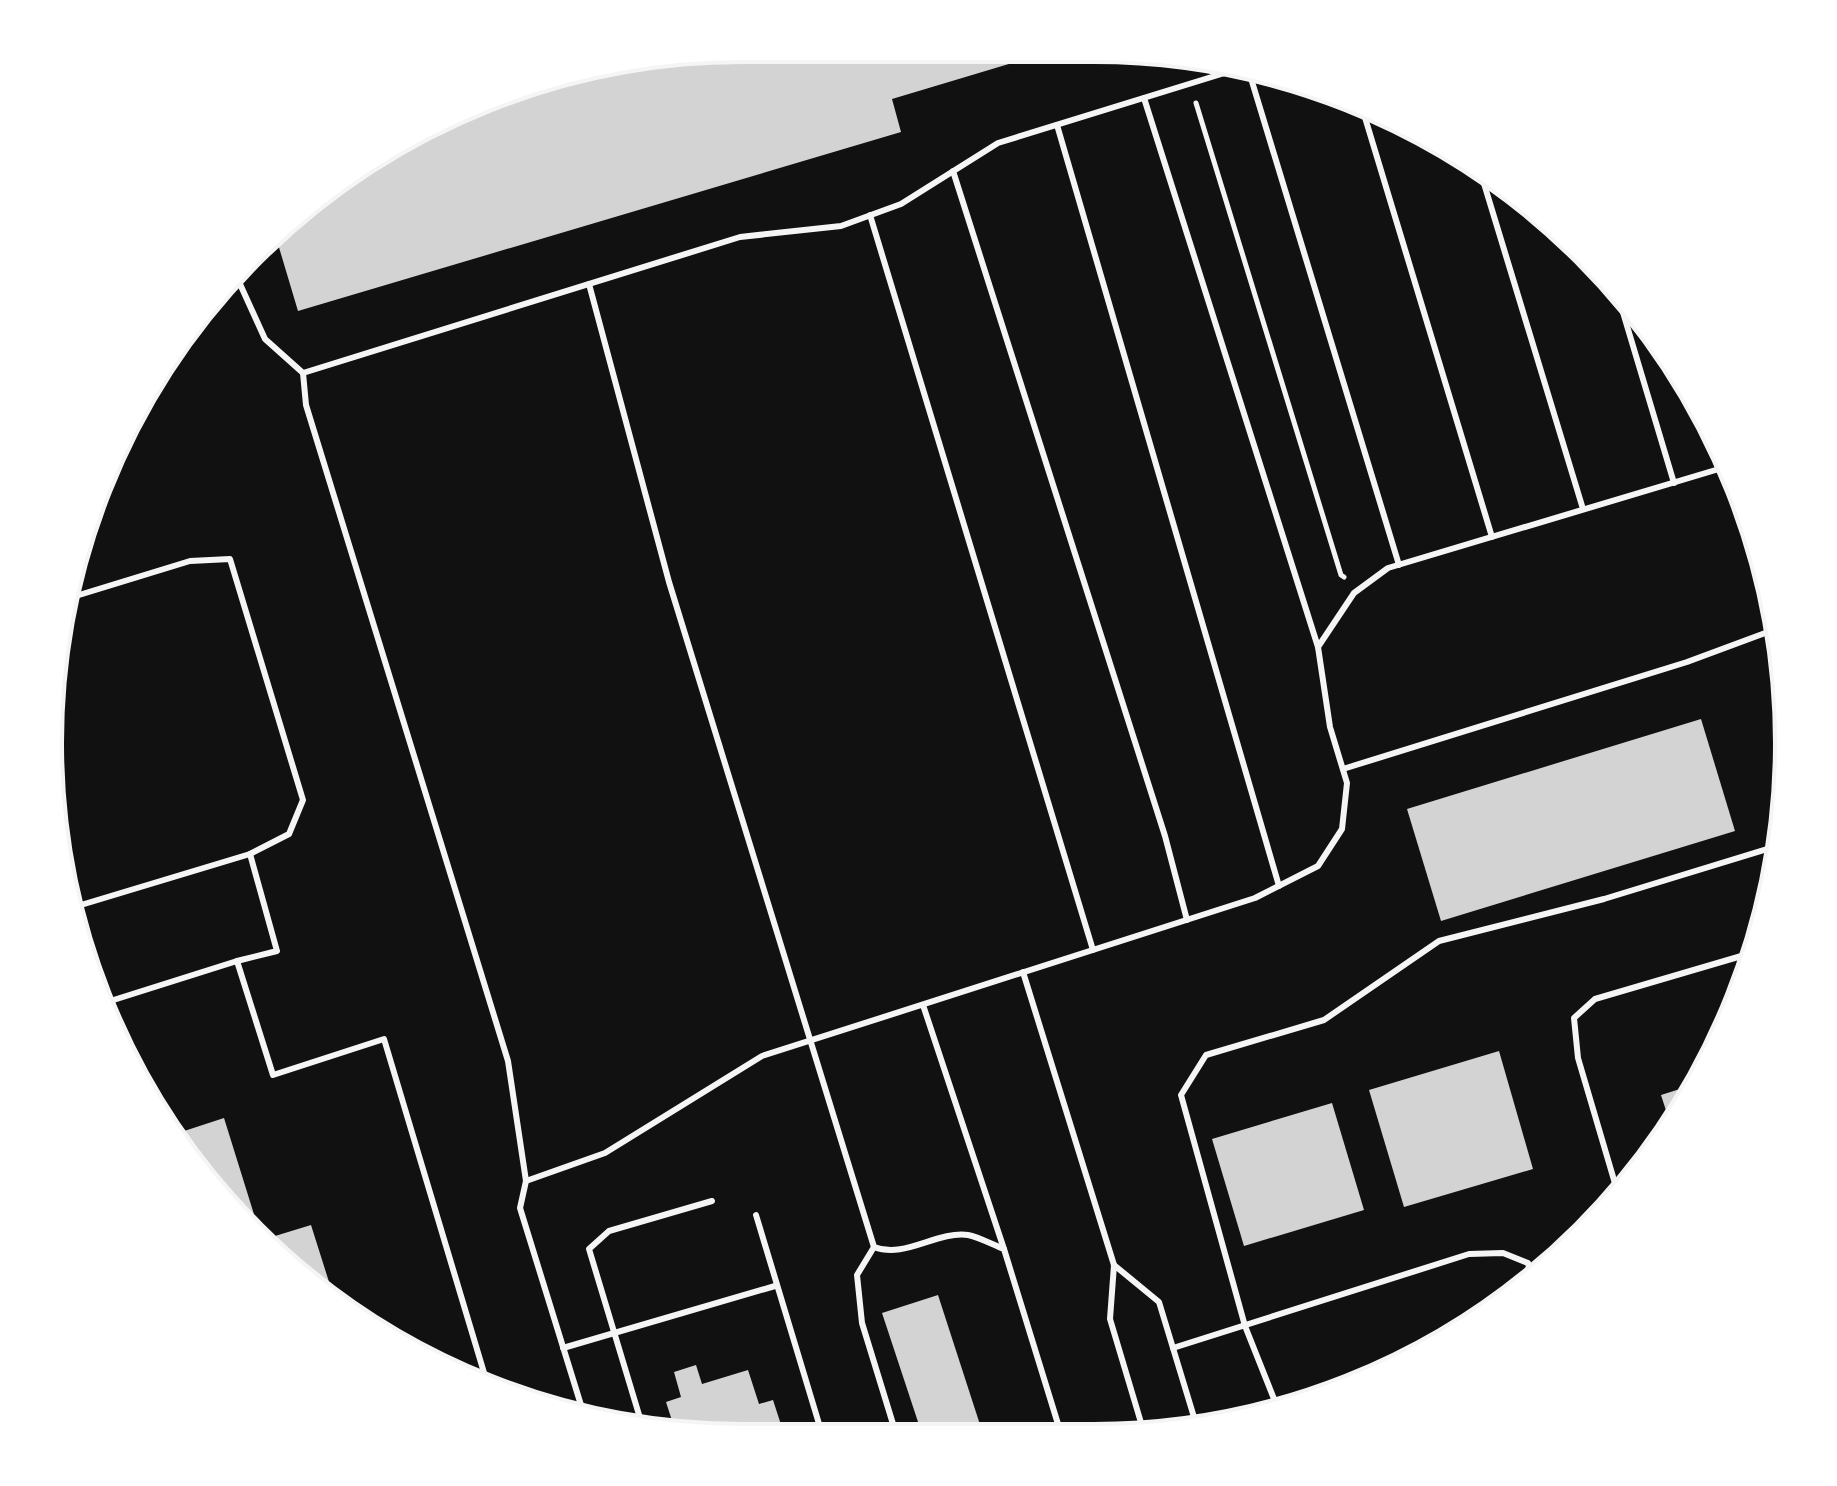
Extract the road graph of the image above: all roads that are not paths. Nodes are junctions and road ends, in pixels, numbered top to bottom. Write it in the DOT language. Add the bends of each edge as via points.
graph roads {
  1 [pos="1221,74"];
  2 [pos="1252,81"];
  3 [pos="1144,98"];
  4 [pos="1365,119"];
  5 [pos="1057,125"];
  6 [pos="953,171"];
  7 [pos="1485,186"];
  8 [pos="870,215"];
  9 [pos="240,284"];
  10 [pos="589,284"];
  11 [pos="1624,316"];
  12 [pos="303,373"];
  13 [pos="1717,470"];
  14 [pos="1674,483"];
  15 [pos="1583,509"];
  16 [pos="1492,537"];
  17 [pos="1399,565"];
  18 [pos="78,595"];
  19 [pos="1766,633"];
  20 [pos="1318,647"];
  21 [pos="1343,769"];
  22 [pos="1766,849"];
  23 [pos="250,854"];
  24 [pos="1279,886"];
  25 [pos="82,905"];
  26 [pos="1187,920"];
  27 [pos="1093,950"];
  28 [pos="1741,956"];
  29 [pos="237,961"];
  30 [pos="1023,972"];
  31 [pos="113,1000"];
  32 [pos="923,1005"];
  33 [pos="811,1040"];
  34 [pos="526,1181"];
  35 [pos="1614,1182"];
  36 [pos="712,1201"];
  37 [pos="756,1215"];
  38 [pos="874,1247"];
  39 [pos="1004,1249"];
  40 [pos="1114,1265"];
  41 [pos="1529,1267"];
  42 [pos="775,1286"];
  43 [pos="1245,1326"];
  44 [pos="614,1334"];
  45 [pos="563,1348"];
  46 [pos="1173,1348"];
  47 [pos="484,1373"];
  48 [pos="1274,1400"];
  49 [pos="581,1404"];
  50 [pos="639,1416"];
  51 [pos="1194,1416"];
  52 [pos="1141,1423"];
  53 [pos="819,1424"];
  54 [pos="893,1424"];
  55 [pos="1058,1424"];
  1 -- 3 [label="lane"];
  2 -- 17 [label="lane"];
  3 -- 5 [label="lane"];
  3 -- 20 [label="lane"];
  4 -- 16 [label="lane"];
  5 -- 6 [label="lane" via="998,143"];
  5 -- 24 [label="lane"];
  6 -- 8 [label="lane" via="901,204"];
  6 -- 26 [label="lane" via="1161,821"];
  7 -- 15 [label="lane"];
  8 -- 10 [label="lane" via="841,226 740,237"];
  8 -- 27 [label="lane"];
  9 -- 12 [label="lane" via="265,339"];
  10 -- 12 [label="lane"];
  10 -- 33 [label="lane" via="669,582"];
  11 -- 14 [label="lane"];
  12 -- 34 [label="lane" via="306,405 508,1061"];
  13 -- 14 [label="lane"];
  14 -- 15 [label="lane"];
  15 -- 16 [label="lane"];
  16 -- 17 [label="lane"];
  17 -- 20 [label="lane" via="1358,589"];
  18 -- 23 [label="lane" via="190,561 230,559 303,800 289,834"];
  19 -- 21 [label="lane"];
  20 -- 21 [label="lane" via="1330,727"];
  21 -- 24 [label="lane" via="1347,783 1342,829 1318,866"];
  22 -- 43 [label="lane" via="1604,899 1439,941 1324,1020 1206,1055 1181,1095"];
  23 -- 25 [label="lane"];
  23 -- 29 [label="lane" via="277,951"];
  24 -- 26 [label="lane"];
  26 -- 27 [label="lane"];
  27 -- 30 [label="lane"];
  28 -- 35 [label="lane" via="1595,999 1574,1018 1578,1058"];
  29 -- 31 [label="lane"];
  29 -- 47 [label="lane" via="273,1075 384,1039"];
  30 -- 32 [label="lane"];
  30 -- 40 [label="lane"];
  32 -- 33 [label="lane"];
  32 -- 39 [label="lane"];
  33 -- 34 [label="lane" via="762,1056 605,1153"];
  33 -- 38 [label="lane"];
  34 -- 45 [label="lane" via="520,1208"];
  36 -- 44 [label="lane" via="609,1231 589,1249"];
  37 -- 42 [label="lane"];
  38 -- 39 [label="lane" via="890,1252 967,1235"];
  38 -- 54 [label="lane" via="857,1275 862,1323"];
  39 -- 55 [label="lane"];
  40 -- 46 [label="lane" via="1159,1302"];
  40 -- 52 [label="lane" via="1110,1319"];
  41 -- 43 [label="lane" via="1503,1253 1469,1254"];
  42 -- 44 [label="lane"];
  42 -- 53 [label="lane"];
  43 -- 46 [label="lane"];
  43 -- 48 [label="lane"];
  44 -- 45 [label="lane"];
  44 -- 50 [label="lane"];
  45 -- 49 [label="lane"];
  46 -- 51 [label="lane"];
}
